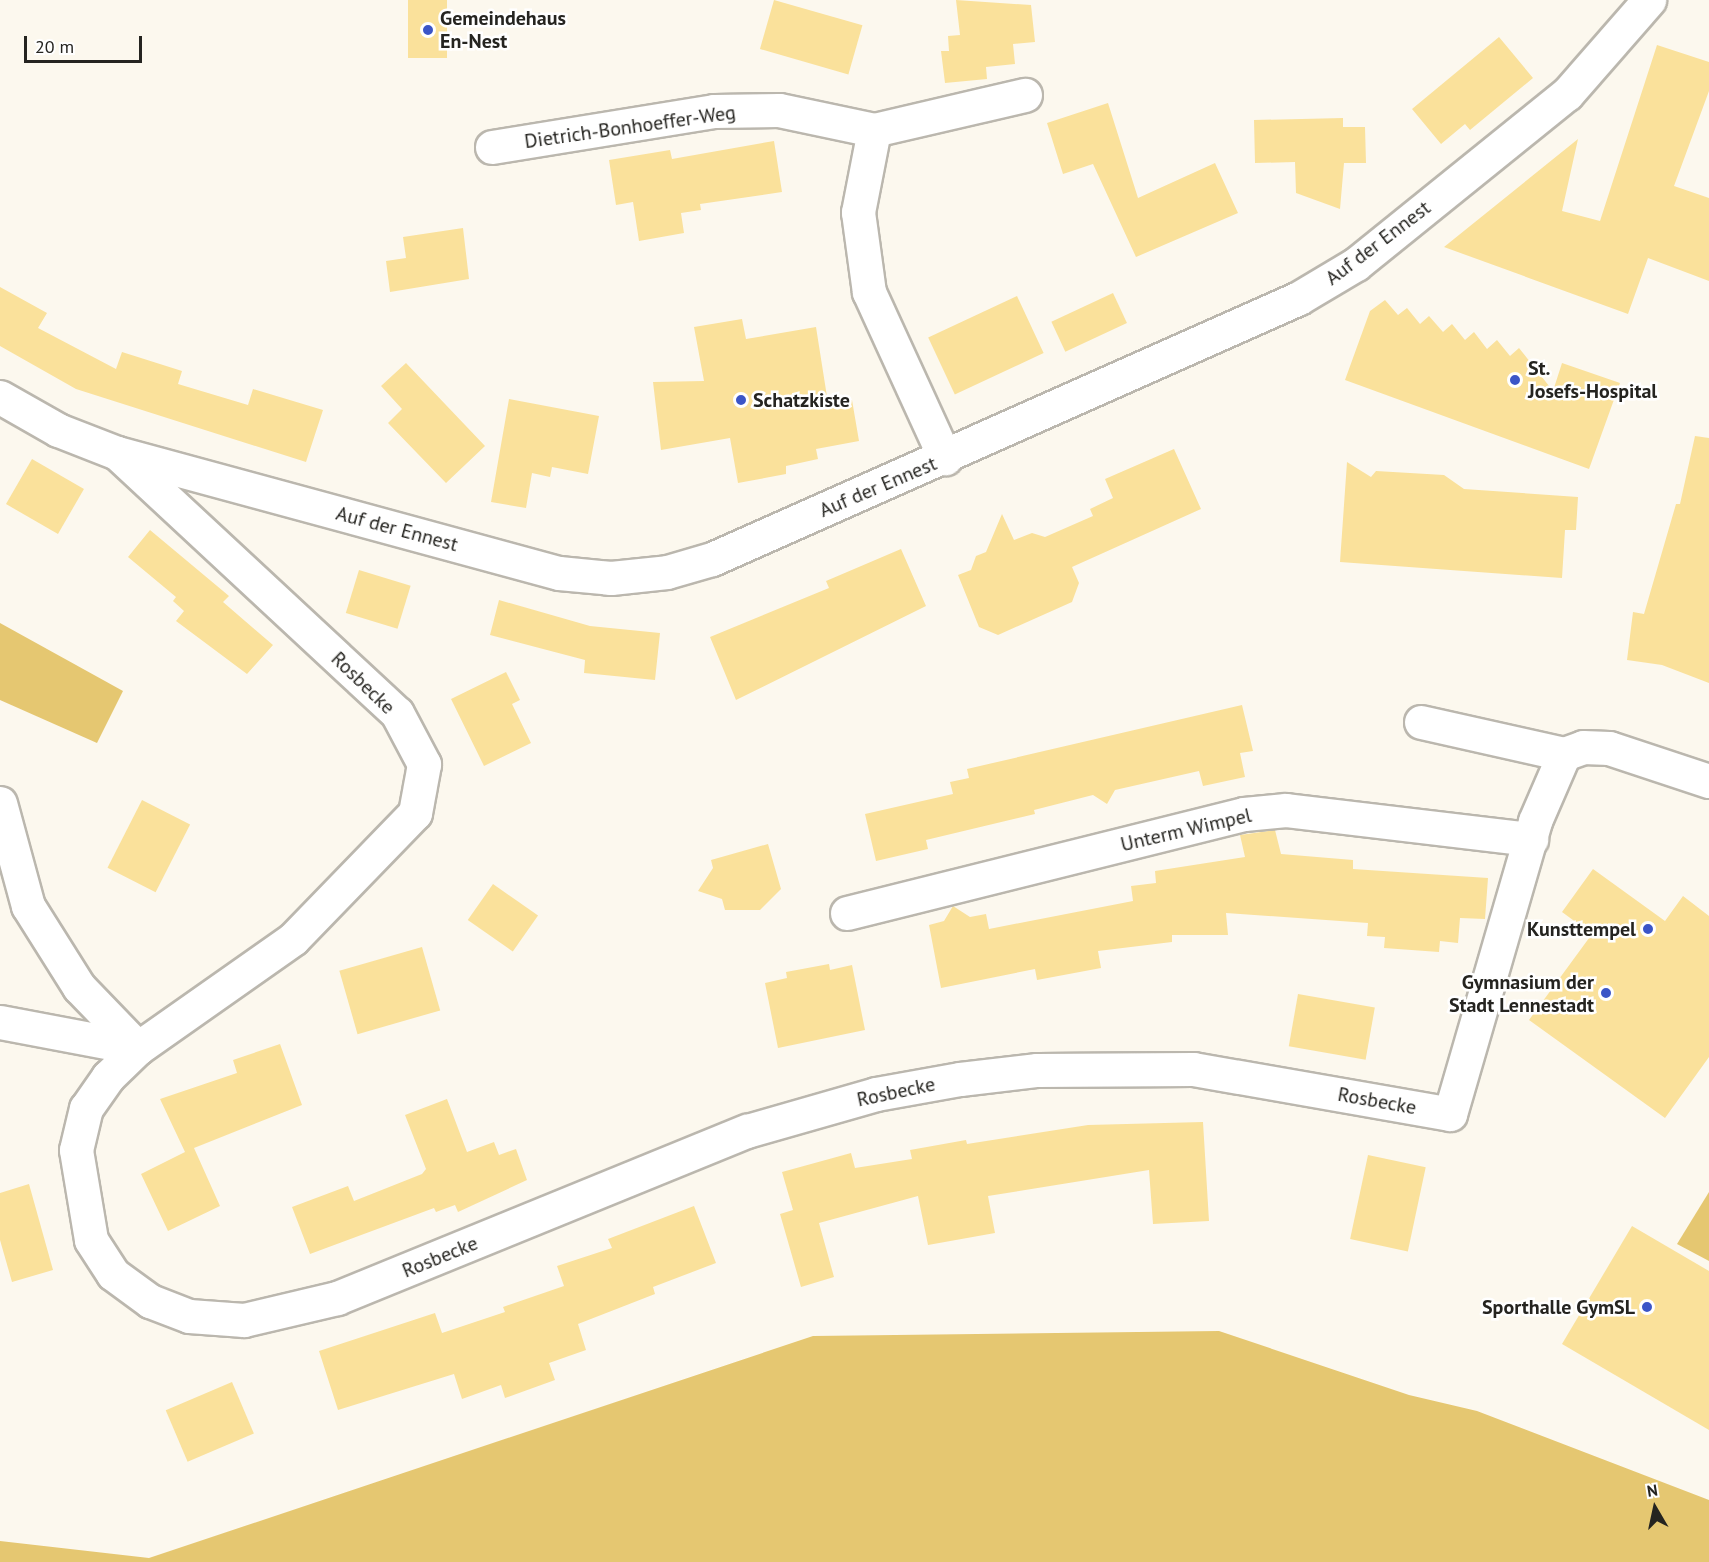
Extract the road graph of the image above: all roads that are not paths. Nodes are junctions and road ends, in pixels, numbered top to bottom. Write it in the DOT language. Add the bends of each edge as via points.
graph roads {
  1 [pos="1649,0"];
  2 [pos="1025,95"];
  3 [pos="874,130"];
  4 [pos="492,147"];
  5 [pos="0,397"];
  6 [pos="117,453"];
  7 [pos="945,458"];
  8 [pos="1421,722"];
  9 [pos="1564,754"];
  10 [pos="1709,781"];
  11 [pos="0,803"];
  12 [pos="1531,839"];
  13 [pos="847,913"];
  14 [pos="0,1022"];
  15 [pos="138,1048"];
  1 -- 7 [label="street, Auf der Ennest" via="1567,94 1356,264 1299,298"];
  2 -- 3 [label="street, Dietrich-Bonhoeffer-Weg"];
  3 -- 4 [label="street, Dietrich-Bonhoeffer-Weg" via="779,110 714,111"];
  3 -- 7 [label="street" via="858,212 869,292"];
  5 -- 6 [label="street, Auf der Ennest" via="58,430"];
  6 -- 7 [label="street, Auf der Ennest" via="559,573 610,578 667,572 712,559"];
  6 -- 15 [label="street, Rosbecke" via="397,713 424,764 415,813 293,939"];
  8 -- 9 [label="street"];
  9 -- 10 [label="street" via="1584,747 1610,748"];
  9 -- 12 [label="street, Rosbecke"];
  11 -- 15 [label="street" via="28,906 79,987"];
  12 -- 13 [label="street, Unterm Wimpel" via="1286,810 1244,814"];
  12 -- 15 [label="street, Rosbecke" via="1450,1114 1193,1069 1037,1070 960,1079 876,1094 747,1131 337,1298 244,1320 189,1316 150,1301 112,1274 91,1240 76,1150 86,1108 108,1077"];
  14 -- 15 [label="street"];
}
